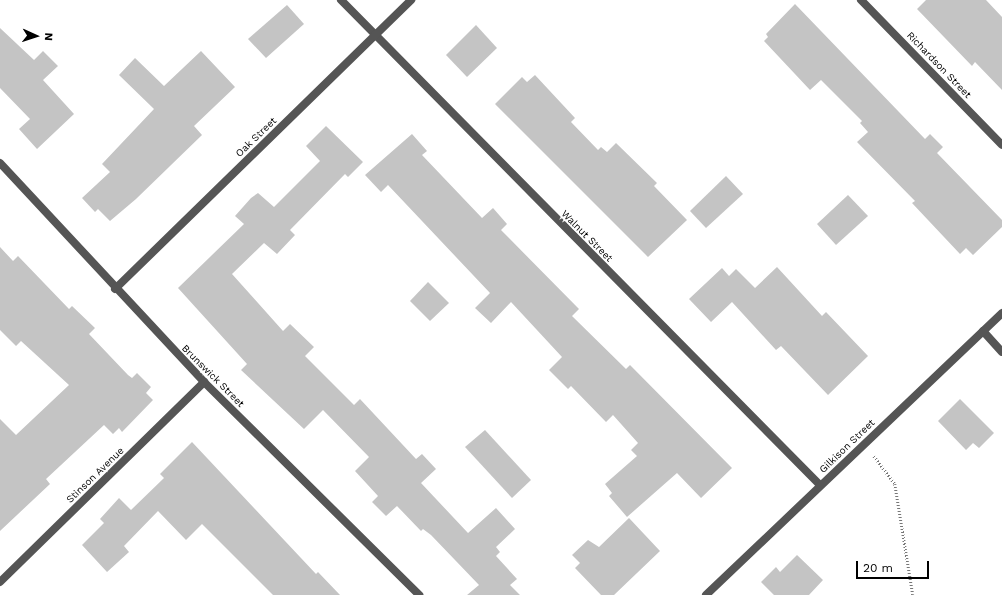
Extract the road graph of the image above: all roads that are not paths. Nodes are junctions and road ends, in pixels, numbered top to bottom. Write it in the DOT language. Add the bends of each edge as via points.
graph roads {
  1 [pos="341,0"];
  2 [pos="411,0"];
  3 [pos="861,0"];
  4 [pos="375,36"];
  5 [pos="1002,145"];
  6 [pos="0,163"];
  7 [pos="115,289"];
  8 [pos="1002,313"];
  9 [pos="983,331"];
  10 [pos="1002,352"];
  11 [pos="204,382"];
  12 [pos="820,485"];
  13 [pos="0,582"];
  14 [pos="419,595"];
  15 [pos="706,595"];
  1 -- 4 [label="street, Walnut Street"];
  2 -- 4 [label="street, Oak Street"];
  3 -- 5 [label="street, Richardson Street"];
  4 -- 7 [label="street, Oak Street"];
  4 -- 12 [label="street, Walnut Street"];
  6 -- 7 [label="street, Brunswick Street"];
  7 -- 11 [label="street, Brunswick Street"];
  8 -- 9 [label="street, Gilkison Street"];
  9 -- 10 [label="street"];
  9 -- 12 [label="street, Gilkison Street"];
  11 -- 13 [label="street, Stinson Avenue"];
  11 -- 14 [label="street, Brunswick Street"];
  12 -- 15 [label="street, Gilkison Street"];
}
